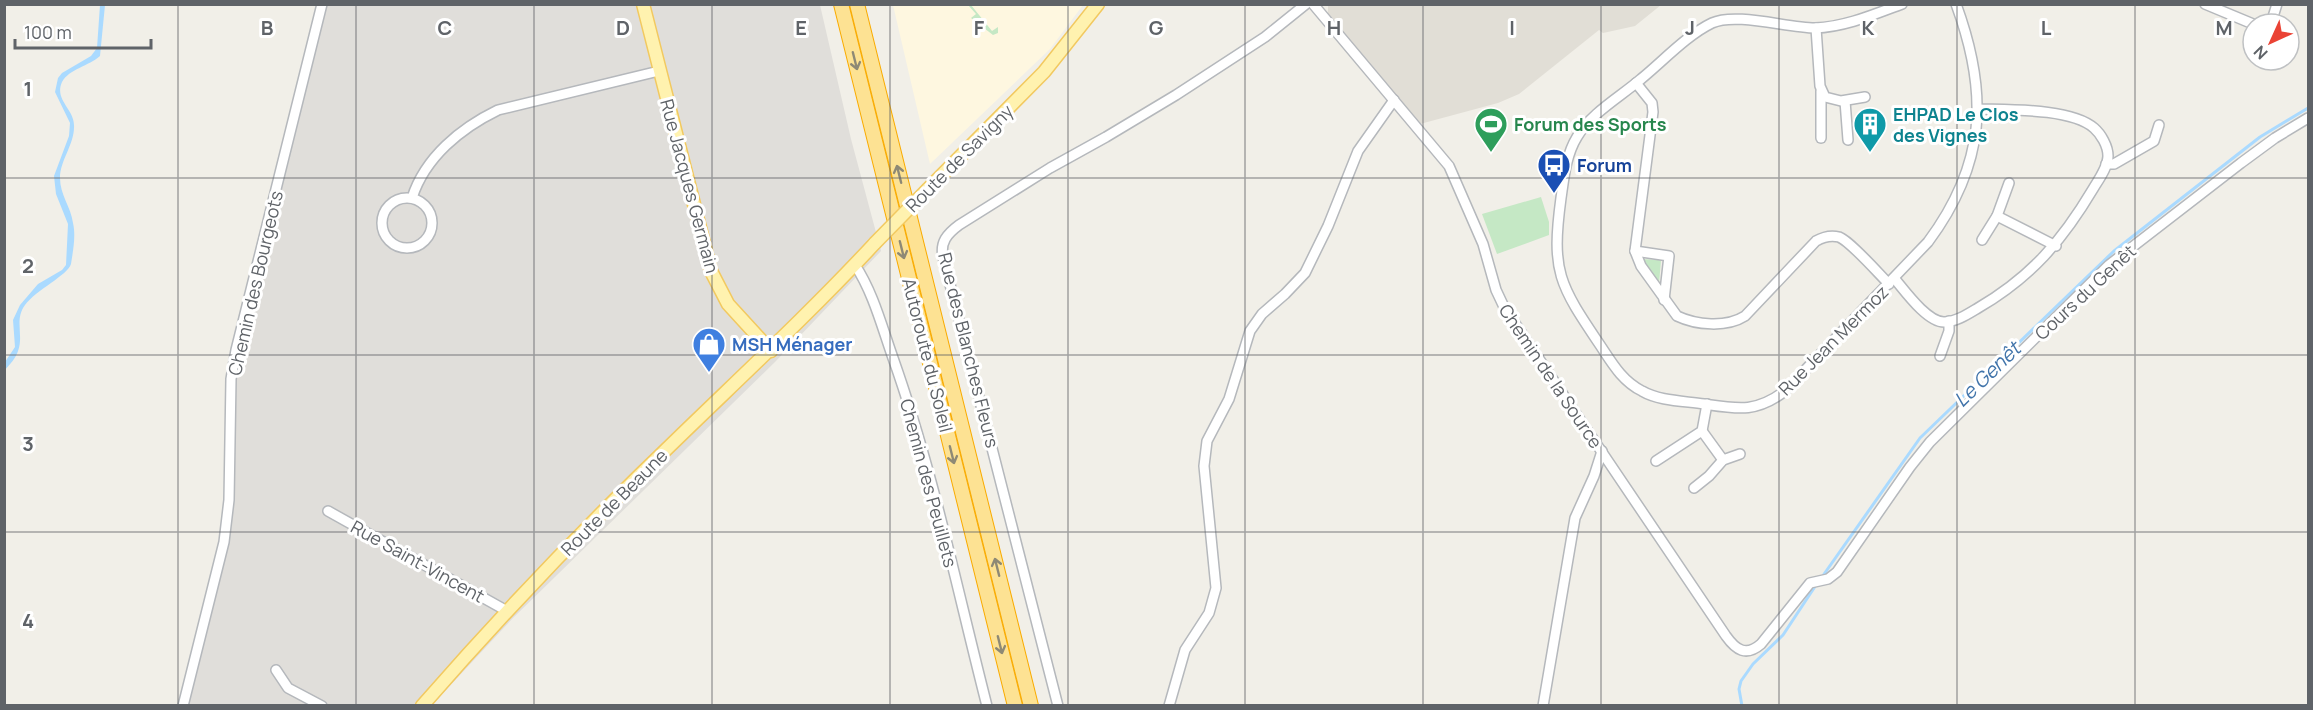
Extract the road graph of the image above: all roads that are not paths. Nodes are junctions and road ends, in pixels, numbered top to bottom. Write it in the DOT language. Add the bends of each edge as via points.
graph roads {
  1 [pos="322,4"];
  2 [pos="643,4"];
  3 [pos="841,4"];
  4 [pos="857,4"];
  5 [pos="1098,4"];
  6 [pos="1306,4"];
  7 [pos="1313,4"];
  8 [pos="1902,4"];
  9 [pos="1956,4"];
  10 [pos="2205,4"];
  11 [pos="2241,19"];
  12 [pos="1816,28"];
  13 [pos="659,70"];
  14 [pos="1636,83"];
  15 [pos="1821,91"];
  16 [pos="1865,97"];
  17 [pos="1394,100"];
  18 [pos="1845,101"];
  19 [pos="1978,109"];
  20 [pos="2308,118"];
  21 [pos="2159,125"];
  22 [pos="1821,138"];
  23 [pos="1848,140"];
  24 [pos="2106,164"];
  25 [pos="2009,183"];
  26 [pos="412,198"];
  27 [pos="1997,216"];
  28 [pos="1983,240"];
  29 [pos="2055,246"];
  30 [pos="1556,250"];
  31 [pos="1635,251"];
  32 [pos="1546,254"];
  33 [pos="855,265"];
  34 [pos="1891,281"];
  35 [pos="1664,300"];
  36 [pos="814,307"];
  37 [pos="1949,321"];
  38 [pos="771,351"];
  39 [pos="1940,356"];
  40 [pos="1707,404"];
  41 [pos="1702,431"];
  42 [pos="1602,451"];
  43 [pos="1740,454"];
  44 [pos="1723,460"];
  45 [pos="1656,461"];
  46 [pos="1694,488"];
  47 [pos="328,511"];
  48 [pos="507,611"];
  49 [pos="1744,652"];
  50 [pos="276,670"];
  51 [pos="183,705"];
  52 [pos="322,705"];
  53 [pos="422,705"];
  54 [pos="987,705"];
  55 [pos="1015,705"];
  56 [pos="1031,705"];
  57 [pos="1058,705"];
  58 [pos="1169,705"];
  59 [pos="1543,705"];
  1 -- 51 [label="street, Chemin des Bourgeots" via="233,364 225,535"];
  2 -- 13 [label="main road, Rue Jacques Germain"];
  3 -- 55 [label="highway, Autoroute du Soleil, one-way"];
  56 -- 4 [label="highway, Autoroute du Soleil, one-way"];
  5 -- 33 [label="main road, Route de Savigny, bridge" via="1044,72"];
  6 -- 57 [label="street, Rue des Blanches Fleurs" via="1245,51 1019,187 959,225 944,241 943,257"];
  7 -- 17 [label="street, Chemin de la Source"];
  8 -- 12 [label="street, Rue Jean Mermoz" via="1846,23"];
  9 -- 19 [label="street, Rue Jean Mermoz" via="1972,52"];
  10 -- 11 [label="street"];
  12 -- 14 [label="street, Rue Jean Mermoz" via="1717,21"];
  12 -- 15 [label="street"];
  13 -- 26 [label="street" via="498,110 478,120 460,132 431,162"];
  13 -- 38 [label="main road, Rue Jacques Germain" via="714,281 728,304"];
  14 -- 30 [label="street, Rue Jean Mermoz" via="1583,128 1572,146 1564,178"];
  14 -- 31 [label="street" via="1652,103 1653,112"];
  15 -- 18 [label="street" via="1825,97"];
  15 -- 22 [label="street"];
  16 -- 18 [label="street"];
  17 -- 42 [label="street, Chemin de la Source" via="1453,172 1495,271 1496,290 1504,307"];
  17 -- 58 [label="street" via="1358,151 1305,273 1250,331 1229,399 1207,441 1204,466 1216,588 1209,613 1185,650"];
  18 -- 23 [label="street"];
  19 -- 24 [label="street" via="2026,110 2082,121 2102,138 2108,155"];
  19 -- 34 [label="street, Rue Jean Mermoz" via="1972,154 1952,206 1928,242"];
  20 -- 49 [label="street, Cours du Genêt" via="2241,163 2109,265 1930,442 1837,572 1805,587 1761,644"];
  21 -- 24 [label="street" via="2154,141 2114,164"];
  24 -- 29 [label="street"];
  25 -- 27 [label="street"];
  26 -- 26 [label="street" via="394,201 381,220 386,238 401,248 419,245 432,226 427,208"];
  27 -- 28 [label="street"];
  27 -- 29 [label="street"];
  29 -- 37 [label="street" via="2022,280 1963,317"];
  30 -- 32 [label="street"];
  30 -- 40 [label="street, Rue Jean Mermoz" via="1571,301 1617,371 1651,395"];
  31 -- 35 [label="street"];
  31 -- 35 [label="street" via="1669,256"];
  33 -- 36 [label="main road, Route de Savigny"];
  33 -- 54 [label="street, Chemin des Peuillets" via="877,314 921,442"];
  34 -- 35 [label="street" via="1844,239 1833,236 1816,241 1736,322 1684,319"];
  34 -- 37 [label="street" via="1933,319"];
  34 -- 40 [label="street, Rue Jean Mermoz" via="1774,400 1746,408"];
  36 -- 38 [label="main road, Route de Beaune"];
  37 -- 39 [label="street"];
  38 -- 48 [label="main road, Route de Beaune" via="637,478"];
  40 -- 41 [label="street"];
  41 -- 44 [label="street"];
  41 -- 45 [label="street"];
  42 -- 49 [label="street, Chemin de la Source" via="1731,644"];
  42 -- 59 [label="street" via="1575,518"];
  43 -- 44 [label="street"];
  44 -- 46 [label="street"];
  47 -- 48 [label="street, Rue Saint-Vincent"];
  48 -- 53 [label="main road, Route de Beaune"];
  50 -- 52 [label="street" via="288,688"];
}
